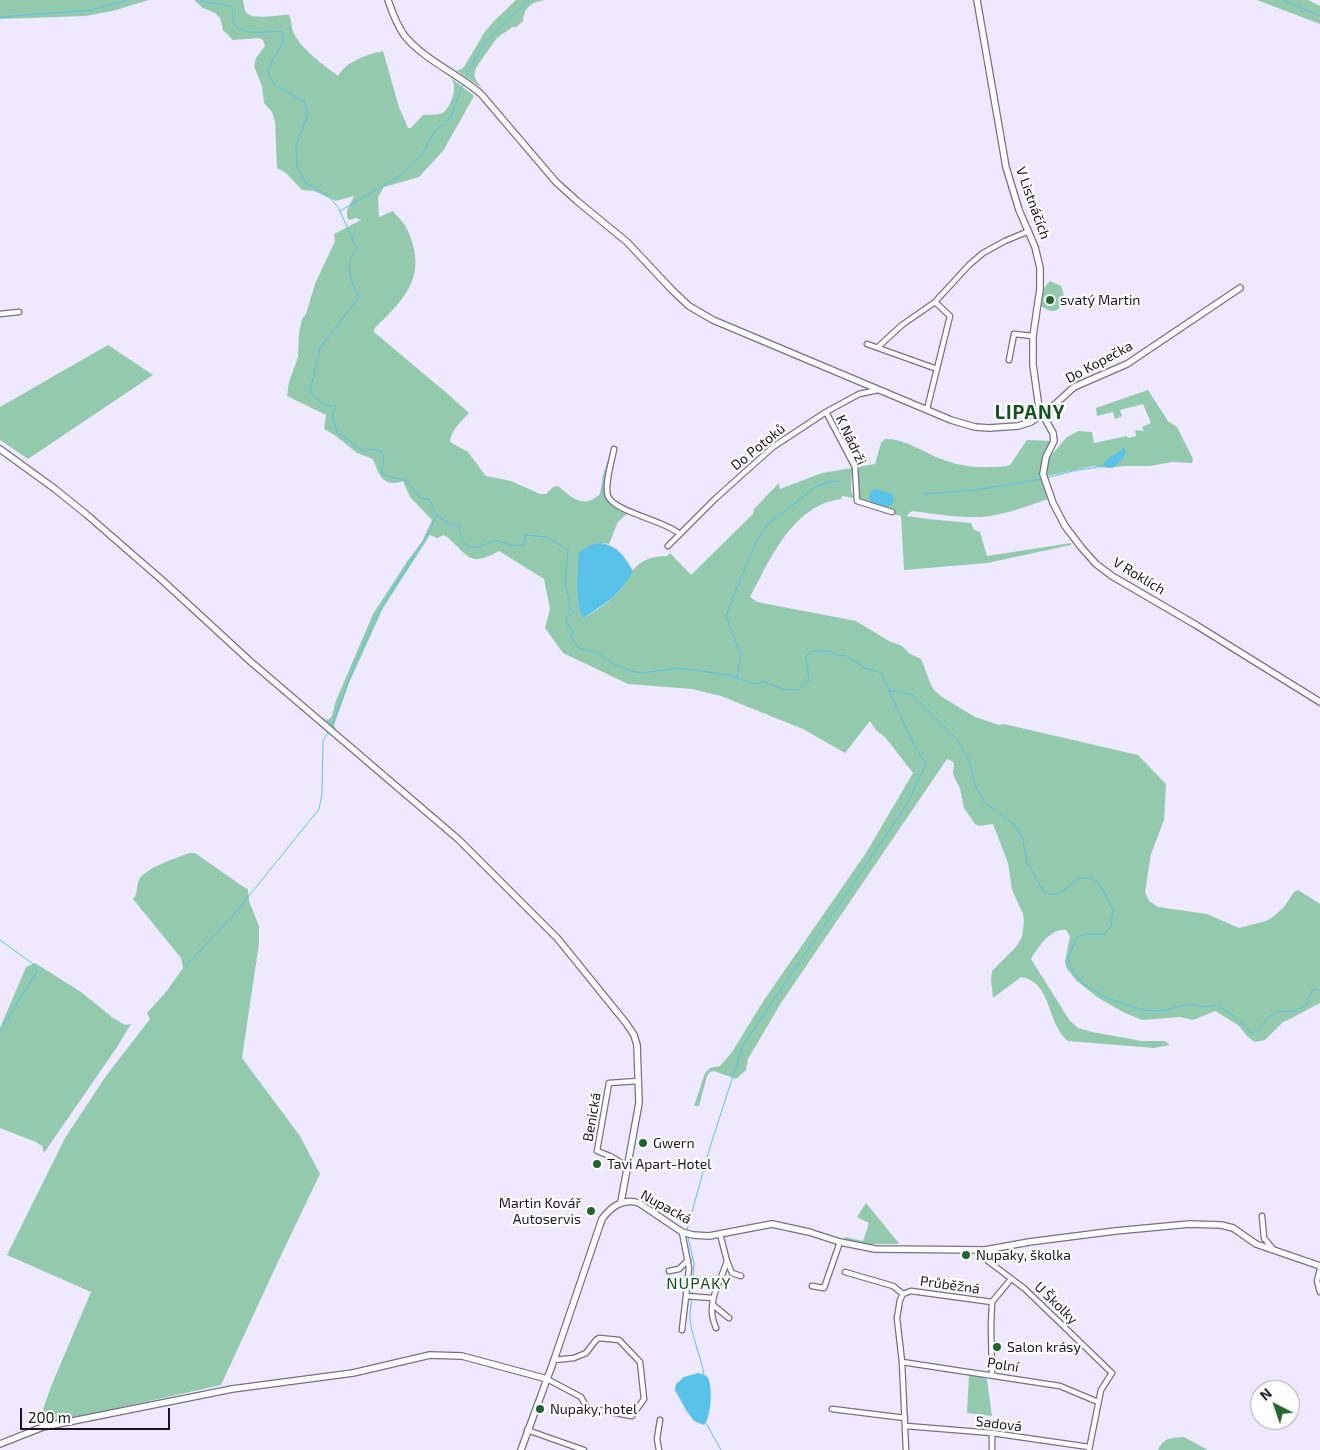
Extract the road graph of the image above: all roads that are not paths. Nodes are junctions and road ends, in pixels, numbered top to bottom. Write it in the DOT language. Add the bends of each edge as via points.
graph roads {
  1 [pos="388,0"];
  2 [pos="977,0"];
  3 [pos="1028,231"];
  4 [pos="1240,288"];
  5 [pos="935,302"];
  6 [pos="19,312"];
  7 [pos="0,314"];
  8 [pos="1033,336"];
  9 [pos="867,344"];
  10 [pos="878,347"];
  11 [pos="1009,360"];
  12 [pos="937,369"];
  13 [pos="878,390"];
  14 [pos="927,410"];
  15 [pos="826,412"];
  16 [pos="1042,415"];
  17 [pos="0,449"];
  18 [pos="614,449"];
  19 [pos="892,512"];
  20 [pos="680,534"];
  21 [pos="668,546"];
  22 [pos="1317,701"];
  23 [pos="638,1081"];
  24 [pos="627,1166"];
  25 [pos="621,1202"];
  26 [pos="1262,1216"];
  27 [pos="684,1232"];
  28 [pos="720,1234"];
  29 [pos="840,1242"];
  30 [pos="985,1250"];
  31 [pos="1276,1252"];
  32 [pos="688,1260"];
  33 [pos="727,1261"];
  34 [pos="1320,1268"];
  35 [pos="668,1271"];
  36 [pos="845,1272"];
  37 [pos="741,1276"];
  38 [pos="1010,1279"];
  39 [pos="812,1286"];
  40 [pos="1320,1292"];
  41 [pos="903,1294"];
  42 [pos="687,1296"];
  43 [pos="712,1298"];
  44 [pos="992,1302"];
  45 [pos="713,1306"];
  46 [pos="729,1318"];
  47 [pos="716,1328"];
  48 [pos="682,1330"];
  49 [pos="554,1360"];
  50 [pos="902,1362"];
  51 [pos="992,1375"];
  52 [pos="547,1379"];
  53 [pos="1098,1402"];
  54 [pos="832,1410"];
  55 [pos="904,1418"];
  56 [pos="660,1420"];
  57 [pos="906,1426"];
  58 [pos="527,1430"];
  59 [pos="992,1434"];
  60 [pos="0,1444"];
  61 [pos="658,1448"];
  62 [pos="1089,1449"];
  63 [pos="520,1450"];
  64 [pos="584,1450"];
  65 [pos="654,1450"];
  66 [pos="906,1450"];
  67 [pos="992,1450"];
  1 -- 13 [label="street, Do Kopečka" via="398,24 411,42 481,94 556,182 627,242 689,306 713,320"];
  2 -- 3 [label="street, V Listnáčích" via="1006,167"];
  3 -- 5 [label="street" via="983,253"];
  3 -- 8 [label="street, V Listnáčích" via="1040,268"];
  4 -- 16 [label="street, Do Kopečka" via="1127,364 1074,387"];
  5 -- 10 [label="street"];
  5 -- 12 [label="street" via="950,316"];
  6 -- 7 [label="street"];
  8 -- 11 [label="street" via="1014,334"];
  8 -- 16 [label="street, V Listnáčích" via="1034,384"];
  9 -- 10 [label="street"];
  10 -- 12 [label="street"];
  12 -- 14 [label="street"];
  13 -- 14 [label="street, Do Kopečka"];
  13 -- 15 [label="street, Do Potoků" via="860,394"];
  14 -- 16 [label="street, Do Kopečka" via="975,427 989,428 1018,426"];
  15 -- 19 [label="street, K Nádrži" via="855,467 857,501"];
  15 -- 20 [label="street, Do Potoků" via="766,453"];
  16 -- 22 [label="street, V Roklích" via="1054,441 1044,464 1044,479 1065,526 1096,564"];
  17 -- 23 [label="street" via="55,488 156,575 251,662 458,839 502,882 558,939 626,1023 637,1044"];
  18 -- 20 [label="street" via="609,499 620,508"];
  20 -- 21 [label="street, Do Potoků"];
  23 -- 24 [label="street" via="639,1103"];
  23 -- 24 [label="street, Benická" via="609,1083 597,1151"];
  24 -- 25 [label="street"];
  25 -- 27 [label="street, Nupacká" via="639,1203"];
  25 -- 49 [label="street, Nupacká" via="602,1219"];
  26 -- 31 [label="street" via="1264,1238"];
  27 -- 28 [label="street, Nupacká" via="709,1236"];
  27 -- 32 [label="street"];
  28 -- 29 [label="street, Nupacká" via="772,1224"];
  28 -- 33 [label="street"];
  29 -- 30 [label="street, Nupacká" via="875,1249"];
  29 -- 39 [label="street" via="824,1288"];
  30 -- 31 [label="street, Nupacká" via="1190,1224 1228,1226"];
  30 -- 38 [label="street, Průběžná" via="988,1261"];
  31 -- 34 [label="street, Nupacká"];
  32 -- 35 [label="street" via="679,1270"];
  32 -- 42 [label="street"];
  33 -- 37 [label="street" via="732,1273"];
  33 -- 43 [label="street"];
  34 -- 40 [label="street" via="1317,1281"];
  36 -- 41 [label="street" via="893,1286"];
  38 -- 44 [label="street, Průběžná"];
  38 -- 53 [label="street, U Školky" via="1025,1289 1112,1372"];
  41 -- 44 [label="street, Průběžná" via="912,1291"];
  41 -- 50 [label="street, Průběžná" via="897,1318"];
  42 -- 43 [label="street"];
  42 -- 48 [label="street"];
  43 -- 45 [label="street"];
  44 -- 51 [label="street"];
  45 -- 46 [label="street"];
  45 -- 47 [label="street"];
  49 -- 52 [label="street, Nupacká"];
  49 -- 52 [label="street" via="586,1353 599,1338 619,1340 640,1362 644,1399 632,1416 587,1408 581,1397"];
  50 -- 51 [label="street, Polní"];
  50 -- 55 [label="street, Průběžná"];
  51 -- 53 [label="street, Polní" via="1060,1386"];
  52 -- 58 [label="street, Nupacká"];
  52 -- 60 [label="street" via="462,1356 430,1355 353,1373 240,1388 53,1425"];
  53 -- 62 [label="street, U Školky"];
  54 -- 55 [label="street"];
  55 -- 57 [label="street, Průběžná"];
  56 -- 61 [label="street"];
  57 -- 59 [label="street, Sadová"];
  57 -- 66 [label="street, Průběžná"];
  58 -- 63 [label="street, Nupacká"];
  58 -- 64 [label="street"];
  59 -- 62 [label="street, Sadová"];
  59 -- 67 [label="street"];
  61 -- 65 [label="street"];
}
